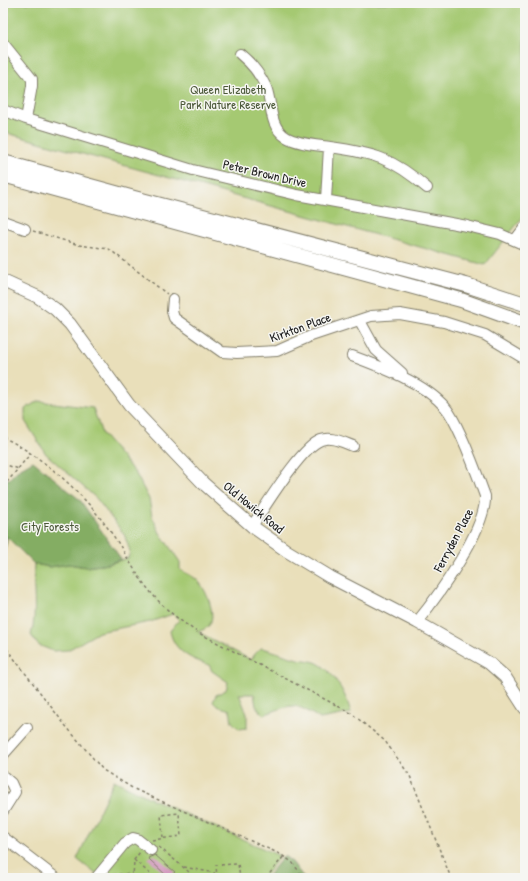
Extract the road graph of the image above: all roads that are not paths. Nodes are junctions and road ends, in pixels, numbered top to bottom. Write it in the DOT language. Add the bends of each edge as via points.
graph roads {
  1 [pos="3,43"];
  2 [pos="240,54"];
  3 [pos="3,110"];
  4 [pos="26,120"];
  5 [pos="329,147"];
  6 [pos="3,162"];
  7 [pos="3,175"];
  8 [pos="427,188"];
  9 [pos="326,200"];
  10 [pos="3,221"];
  11 [pos="25,229"];
  12 [pos="521,233"];
  13 [pos="525,245"];
  14 [pos="3,281"];
  15 [pos="173,299"];
  16 [pos="525,304"];
  17 [pos="360,321"];
  18 [pos="525,323"];
  19 [pos="352,356"];
  20 [pos="525,359"];
  21 [pos="419,387"];
  22 [pos="353,446"];
  23 [pos="252,526"];
  24 [pos="417,622"];
  25 [pos="525,708"];
  26 [pos="27,728"];
  27 [pos="3,755"];
  28 [pos="3,776"];
  29 [pos="3,811"];
  30 [pos="3,837"];
  31 [pos="148,848"];
  32 [pos="56,878"];
  33 [pos="96,878"];
  1 -- 4 [label="street" via="32,79"];
  2 -- 5 [label="street" via="264,83 271,115 278,130 297,141"];
  3 -- 4 [label="street, Peter Brown Drive"];
  4 -- 9 [label="street, Peter Brown Drive" via="193,170"];
  5 -- 8 [label="street" via="381,157 406,170"];
  5 -- 9 [label="street"];
  6 -- 16 [label="highway"];
  7 -- 18 [label="highway" via="461,300"];
  9 -- 12 [label="street, Peter Brown Drive" via="467,226"];
  10 -- 11 [label="street"];
  12 -- 13 [label="street, Peter Brown Drive"];
  14 -- 23 [label="main road, Old Howick Road" via="38,297 55,309 70,324 129,405 212,491"];
  15 -- 17 [label="street, Kirkton Place" via="174,318 222,352 229,353 277,352 311,336"];
  17 -- 20 [label="street, Kirkton Place" via="378,315 400,314 444,322 485,335"];
  17 -- 21 [label="street, Ferryden Place" via="376,350"];
  19 -- 21 [label="street, Ferryden Place" via="381,367"];
  21 -- 24 [label="street, Ferryden Place" via="445,406 450,413 485,496 485,506 478,527 455,567 435,600"];
  22 -- 23 [label="street" via="333,438 321,439 313,444 301,456"];
  23 -- 24 [label="main road, Old Howick Road" via="330,577"];
  24 -- 25 [label="main road, Old Howick Road" via="499,671 511,684"];
  26 -- 27 [label="street"];
  28 -- 29 [label="street" via="11,783 15,792"];
  30 -- 32 [label="street"];
  31 -- 33 [label="street" via="133,838 125,843"];
}
